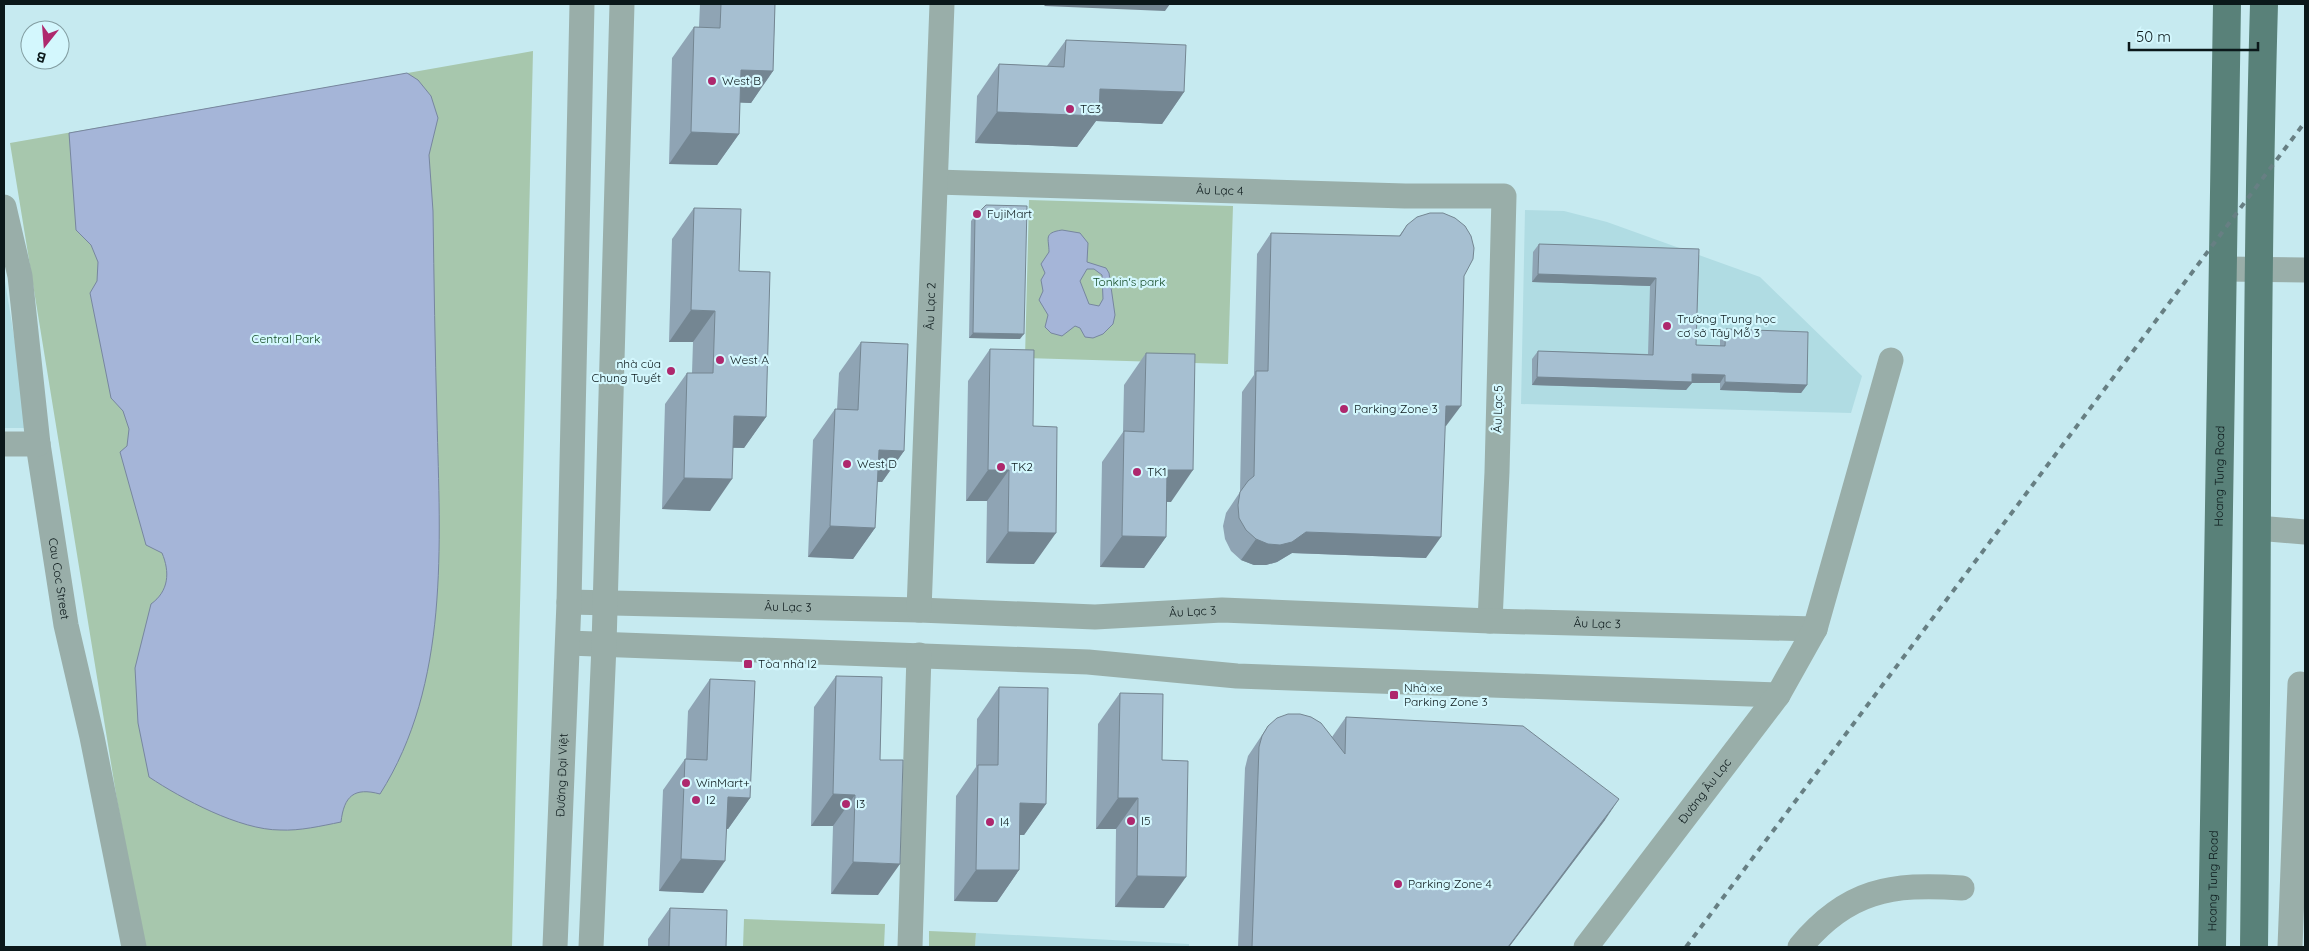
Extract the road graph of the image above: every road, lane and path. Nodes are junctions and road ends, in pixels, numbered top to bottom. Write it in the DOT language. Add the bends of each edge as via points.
graph roads {
  1 [pos="582,4"];
  2 [pos="622,4"];
  3 [pos="942,4"];
  4 [pos="2227,4"];
  5 [pos="2264,4"];
  6 [pos="936,182"];
  7 [pos="1504,196"];
  8 [pos="4,207"];
  9 [pos="2223,269"];
  10 [pos="2260,270"];
  11 [pos="2305,270"];
  12 [pos="1891,360"];
  13 [pos="4,444"];
  14 [pos="38,444"];
  15 [pos="2258,528"];
  16 [pos="2305,532"];
  17 [pos="569,602"];
  18 [pos="605,603"];
  19 [pos="919,610"];
  20 [pos="1490,621"];
  21 [pos="1815,629"];
  22 [pos="568,643"];
  23 [pos="604,645"];
  24 [pos="919,655"];
  25 [pos="2300,684"];
  26 [pos="2257,689"];
  27 [pos="2215,690"];
  28 [pos="1778,695"];
  29 [pos="1962,888"];
  30 [pos="134,947"];
  31 [pos="554,947"];
  32 [pos="591,947"];
  33 [pos="910,947"];
  34 [pos="1586,947"];
  35 [pos="1800,947"];
  36 [pos="2212,947"];
  37 [pos="2254,947"];
  38 [pos="2290,947"];
  1 -- 17 [label="street, Đường Đại Việt"];
  2 -- 18 [label="street"];
  3 -- 6 [label="street, Âu Lạc 2"];
  4 -- 9 [label="main road, Hoang Tung Road"];
  5 -- 10 [label="main road"];
  6 -- 7 [label="street, Âu Lạc 4"];
  6 -- 19 [label="street, Âu Lạc 2"];
  7 -- 20 [label="street, Âu Lạc 5"];
  8 -- 14 [label="street, Cau Coc Street" via="20,276"];
  9 -- 10 [label="street"];
  9 -- 27 [label="main road, Hoang Tung Road"];
  10 -- 11 [label="street"];
  10 -- 15 [label="main road"];
  12 -- 21 [label="street, Đường Âu Lạc"];
  13 -- 14 [label="street"];
  14 -- 30 [label="street, Cau Coc Street" via="66,625"];
  15 -- 16 [label="street"];
  15 -- 26 [label="main road"];
  17 -- 18 [label="street, Âu Lạc 3"];
  17 -- 22 [label="street, Đường Đại Việt"];
  18 -- 19 [label="street, Âu Lạc 3"];
  18 -- 23 [label="street"];
  19 -- 20 [label="street, Âu Lạc 3" via="1095,617 1222,610"];
  20 -- 21 [label="street, Âu Lạc 3"];
  21 -- 28 [label="street, Đường Âu Lạc"];
  22 -- 23 [label="street"];
  22 -- 31 [label="street, Đường Đại Việt"];
  23 -- 24 [label="street"];
  23 -- 32 [label="street"];
  24 -- 28 [label="street" via="1088,662 1217,675"];
  24 -- 33 [label="street"];
  25 -- 38 [label="street"];
  26 -- 27 [label="main road"];
  26 -- 37 [label="main road"];
  27 -- 36 [label="main road, Hoang Tung Road"];
  28 -- 34 [label="street, Đường Âu Lạc"];
  29 -- 35 [label="street" via="1924,885 1887,889 1851,902 1827,918"];
}
